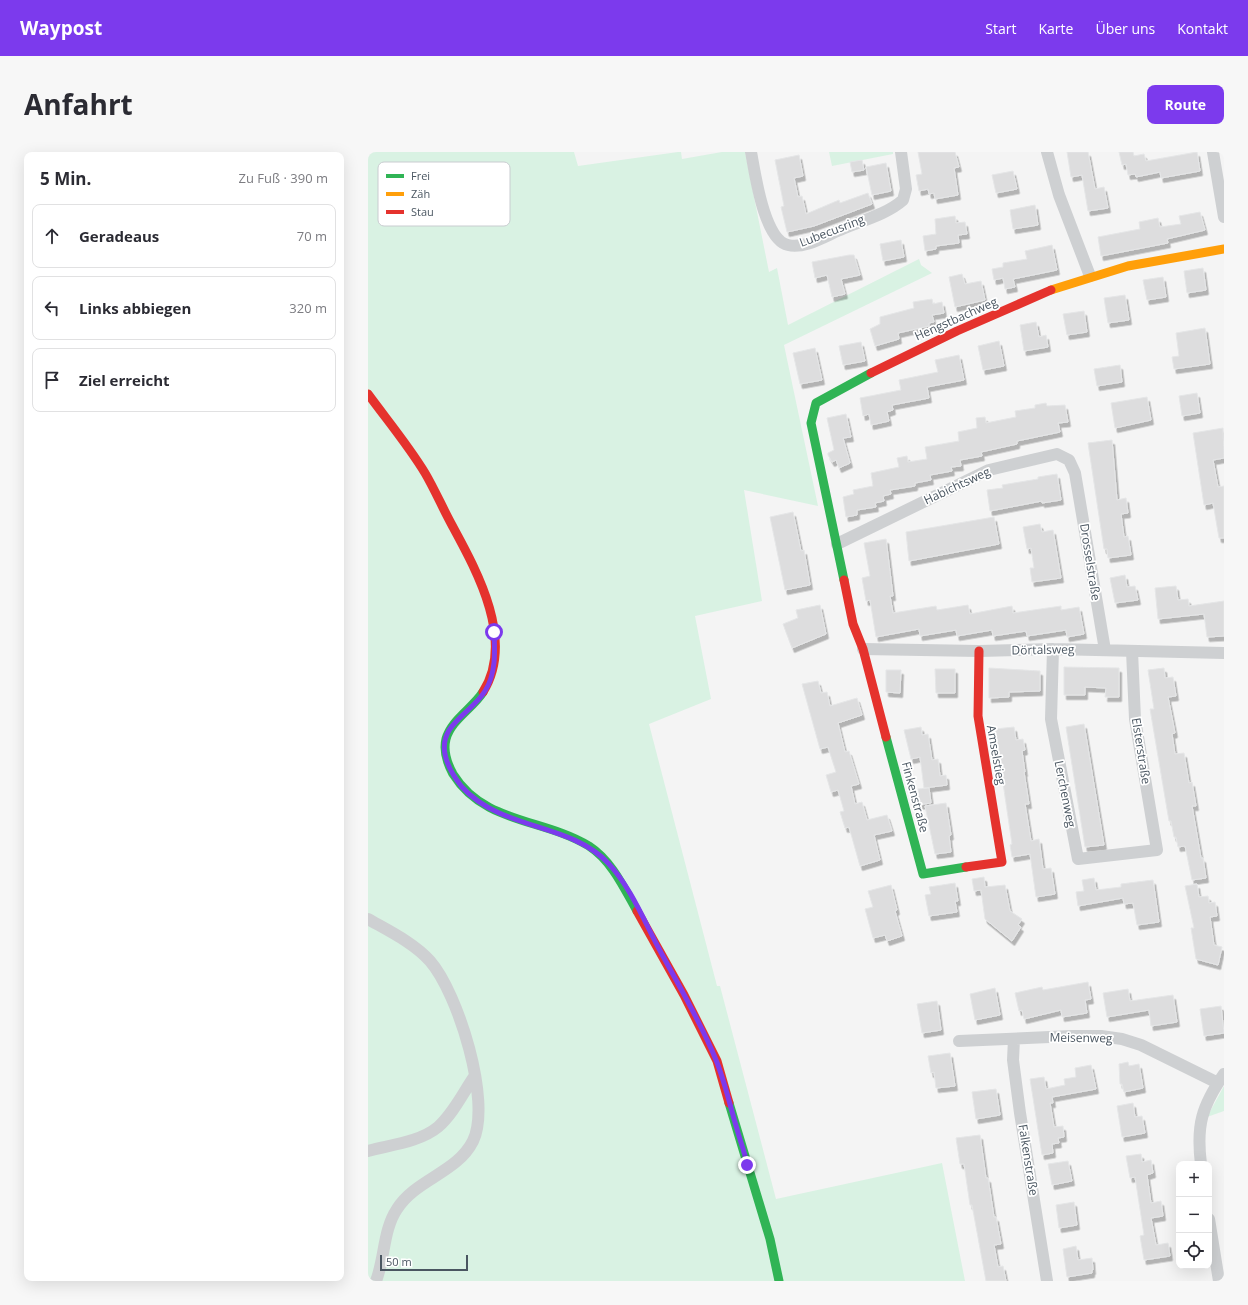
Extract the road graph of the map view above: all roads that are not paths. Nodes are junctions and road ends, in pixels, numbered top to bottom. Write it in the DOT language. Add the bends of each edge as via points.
graph roads {
  1 [pos="751,152"];
  2 [pos="901,152"];
  3 [pos="1047,152"];
  4 [pos="1213,152"];
  5 [pos="1224,217"];
  6 [pos="1224,249"];
  7 [pos="1090,276"];
  8 [pos="368,394"];
  9 [pos="1075,473"];
  10 [pos="837,544"];
  11 [pos="863,648"];
  12 [pos="1053,649"];
  13 [pos="1105,650"];
  14 [pos="1132,651"];
  15 [pos="980,652"];
  16 [pos="1224,653"];
  17 [pos="1157,850"];
  18 [pos="1002,862"];
  19 [pos="368,919"];
  20 [pos="1014,1039"];
  21 [pos="958,1041"];
  22 [pos="474,1077"];
  23 [pos="1221,1078"];
  24 [pos="368,1151"];
  25 [pos="1201,1161"];
  26 [pos="1211,1233"];
  27 [pos="376,1281"];
  28 [pos="779,1281"];
  29 [pos="1047,1281"];
  30 [pos="1219,1281"];
  1 -- 2 [label="street, Lubecusring" via="770,228 778,240 791,246 813,242 903,200 906,189"];
  3 -- 7 [label="street" via="1059,195"];
  4 -- 5 [label="street"];
  6 -- 7 [label="street, Hengstbachweg" via="1128,266"];
  7 -- 10 [label="street, Hengstbachweg" via="1060,286 951,334 816,403 811,423"];
  8 -- 28 [label="street" via="422,469 475,568 485,589 491,613 495,642 492,679 483,695 447,733 444,748 449,768 465,790 483,805 510,818 588,846 608,862 622,882 717,1061 770,1239"];
  9 -- 10 [label="street, Habichtsweg" via="1069,460 1057,454 990,470"];
  9 -- 13 [label="street, Drosselstraße"];
  10 -- 11 [label="street" via="853,624"];
  11 -- 15 [label="street, Dörtalsweg"];
  11 -- 18 [label="street, Finkenstraße" via="922,874"];
  12 -- 13 [label="street, Dörtalsweg"];
  12 -- 15 [label="street, Dörtalsweg"];
  12 -- 17 [label="street, Lerchenweg" via="1051,719 1078,859"];
  13 -- 14 [label="street, Dörtalsweg"];
  14 -- 16 [label="street, Dörtalsweg"];
  14 -- 17 [label="street, Elsterstraße" via="1135,719"];
  15 -- 18 [label="street, Amselstieg" via="978,716"];
  19 -- 22 [label="street" via="417,949 435,967 449,991 462,1023"];
  20 -- 21 [label="street, Meisenweg"];
  20 -- 23 [label="street, Meisenweg" via="1101,1036 1122,1039"];
  20 -- 29 [label="street, Falkenstraße" via="1012,1060"];
  22 -- 24 [label="street" via="442,1122 432,1131"];
  22 -- 27 [label="street" via="479,1112 473,1141 456,1162 421,1185 397,1208 388,1230"];
  23 -- 25 [label="street" via="1210,1093 1202,1116 1199,1138"];
  26 -- 30 [label="street"];
}
